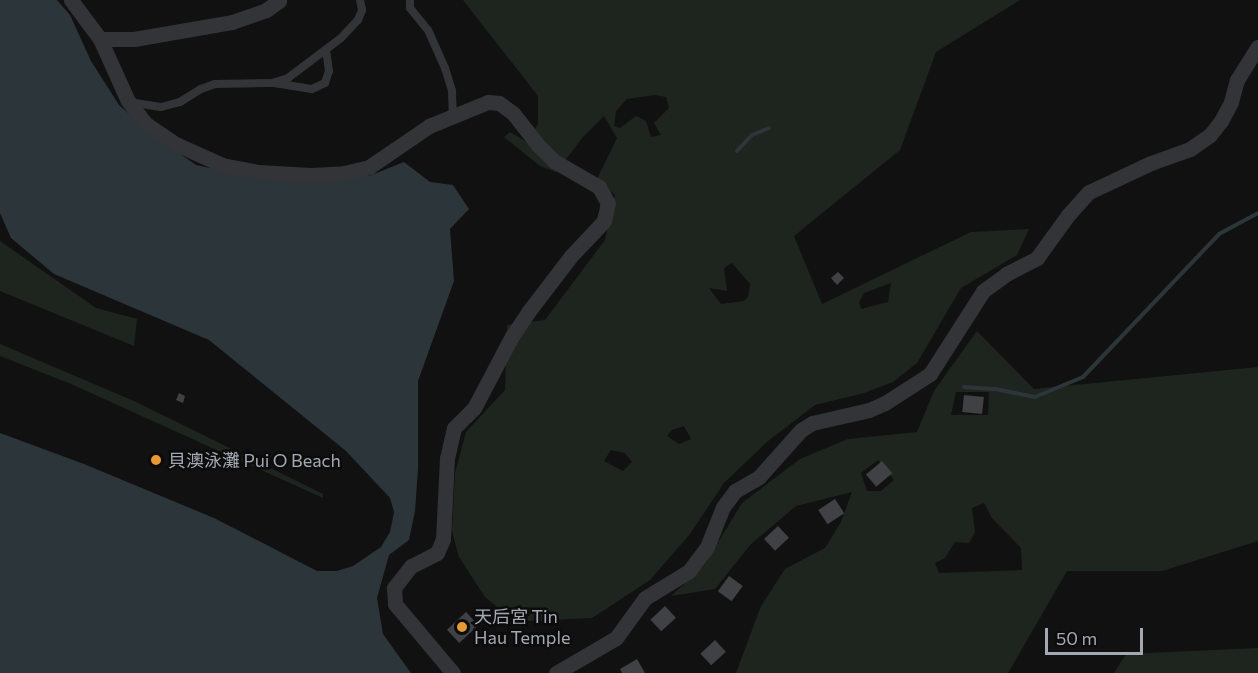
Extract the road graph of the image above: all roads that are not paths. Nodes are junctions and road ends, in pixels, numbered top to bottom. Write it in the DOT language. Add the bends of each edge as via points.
graph roads {
  1 [pos="71,0"];
  2 [pos="360,0"];
  3 [pos="410,0"];
  4 [pos="279,1"];
  5 [pos="100,39"];
  6 [pos="1258,47"];
  7 [pos="326,50"];
  8 [pos="272,83"];
  9 [pos="128,101"];
  10 [pos="453,115"];
  11 [pos="453,673"];
  12 [pos="555,673"];
  1 -- 5 [label="street"];
  2 -- 7 [label="lane" via="358,20"];
  3 -- 10 [label="lane" via="410,8 428,30 445,68 452,91"];
  4 -- 5 [label="street" via="232,22 134,39"];
  5 -- 9 [label="street"];
  6 -- 12 [label="street" via="1237,80 1226,112 1210,135 1190,149 1089,192 1037,258 983,291 930,374 877,407 812,423 801,430 759,477 735,491 723,507 707,547 688,571 645,598 616,638"];
  7 -- 8 [label="lane" via="304,69"];
  7 -- 8 [label="lane" via="329,71 325,83 304,89"];
  8 -- 9 [label="lane" via="215,84 161,107"];
  9 -- 10 [label="street" via="160,135 207,160 258,172 311,175 369,167 429,126"];
  10 -- 11 [label="street" via="489,102 499,103 513,113 554,160 599,187 608,203 604,221 529,311 474,408 454,428 447,458 442,539 437,553 411,566 394,588 395,604"];
}
